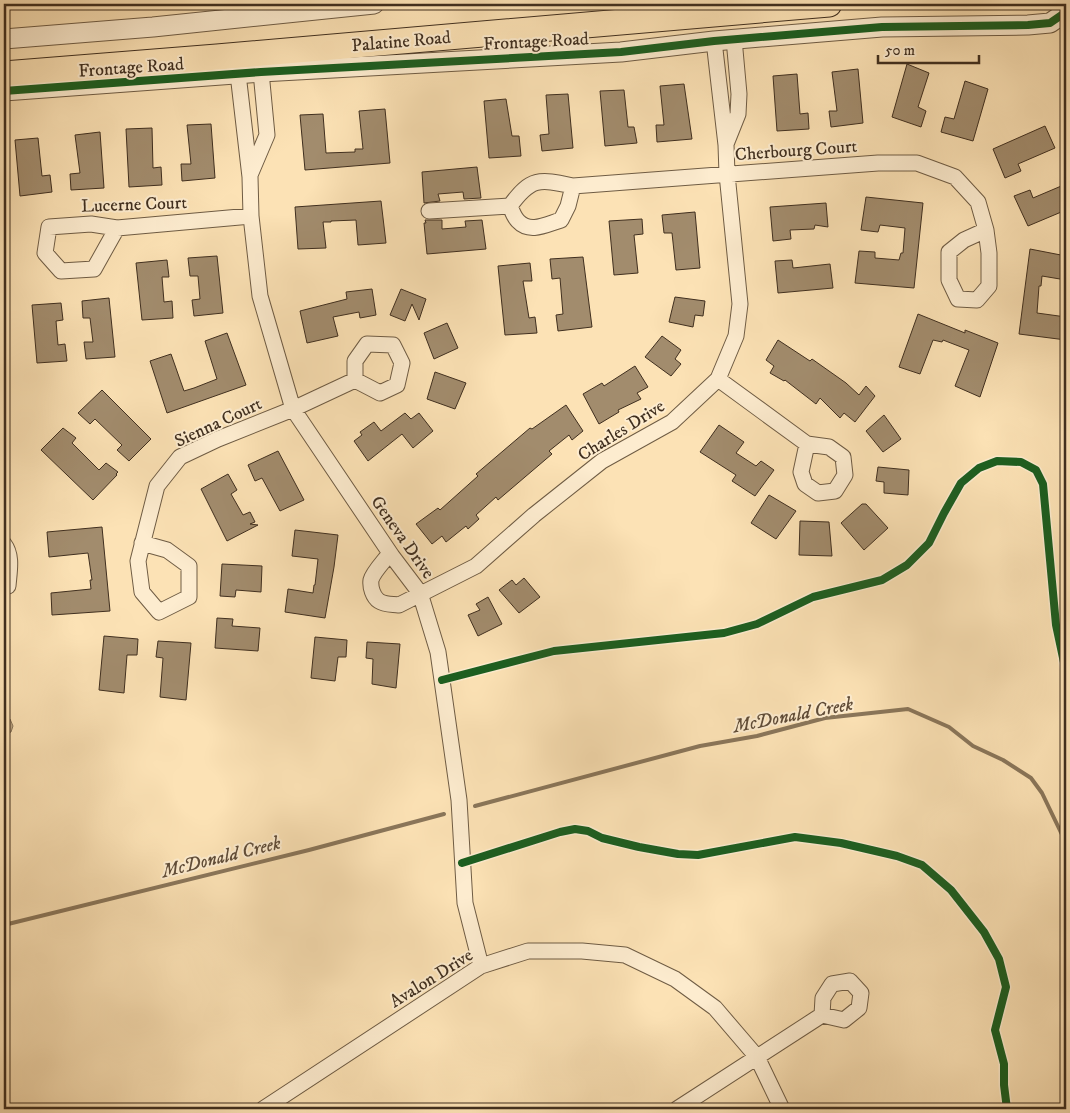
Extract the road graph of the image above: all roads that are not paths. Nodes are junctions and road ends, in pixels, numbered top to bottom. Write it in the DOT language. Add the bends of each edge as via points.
graph roads {
  1 [pos="374,4"];
  2 [pos="627,4"];
  3 [pos="829,4"];
  4 [pos="1066,12"];
  5 [pos="4,39"];
  6 [pos="734,39"];
  7 [pos="714,41"];
  8 [pos="4,57"];
  9 [pos="260,72"];
  10 [pos="4,74"];
  11 [pos="238,74"];
  12 [pos="4,91"];
  13 [pos="726,145"];
  14 [pos="727,174"];
  15 [pos="250,177"];
  16 [pos="573,186"];
  17 [pos="510,206"];
  18 [pos="429,211"];
  19 [pos="251,216"];
  20 [pos="117,228"];
  21 [pos="986,230"];
  22 [pos="718,379"];
  23 [pos="355,380"];
  24 [pos="293,409"];
  25 [pos="807,444"];
  26 [pos="142,543"];
  27 [pos="4,544"];
  28 [pos="390,553"];
  29 [pos="8,586"];
  30 [pos="420,594"];
  31 [pos="481,966"];
  32 [pos="822,1015"];
  33 [pos="757,1057"];
  34 [pos="262,1109"];
  35 [pos="677,1109"];
  36 [pos="782,1109"];
  1 -- 5 [label="street"];
  2 -- 8 [label="highway, Palatine Road"];
  3 -- 10 [label="highway, Palatine Road"];
  4 -- 6 [label="street, Frontage Road" via="1050,23 1028,25 882,27"];
  6 -- 7 [label="street, Frontage Road"];
  6 -- 13 [label="street, Charles Drive" via="738,114"];
  7 -- 9 [label="street, Frontage Road" via="620,52"];
  7 -- 13 [label="street, Charles Drive"];
  9 -- 11 [label="street, Frontage Road"];
  9 -- 15 [label="street, Geneva Drive" via="267,135"];
  11 -- 12 [label="street, Frontage Road"];
  11 -- 15 [label="street, Geneva Drive"];
  13 -- 14 [label="street, Charles Drive"];
  14 -- 16 [label="street, Cherbourg Court"];
  14 -- 21 [label="street, Cherbourg Court" via="917,163 955,177 978,202"];
  14 -- 22 [label="street, Charles Drive" via="740,304 736,336"];
  15 -- 19 [label="street, Geneva Drive"];
  16 -- 17 [label="street, Cherbourg Court" via="536,182 521,191"];
  16 -- 17 [label="street" via="561,220 536,228 517,221"];
  17 -- 18 [label="street"];
  19 -- 20 [label="street, Lucerne Court"];
  19 -- 24 [label="street, Geneva Drive" via="260,296"];
  20 -- 20 [label="street, Lucerne Court" via="90,224 49,227 45,253 60,272 94,269"];
  21 -- 21 [label="street, Cherbourg Court" via="964,240 949,252 949,280 958,299 978,300 989,286"];
  22 -- 25 [label="street"];
  22 -- 30 [label="street, Charles Drive" via="672,422 602,461 476,566"];
  23 -- 24 [label="street, Sienna Court"];
  24 -- 26 [label="street, Sienna Court" via="180,457 157,486"];
  24 -- 28 [label="street, Geneva Drive"];
  25 -- 25 [label="street" via="829,446 843,457 845,475 836,490 818,493 805,484 801,472"];
  26 -- 26 [label="street, Sienna Court" via="138,561 142,592 159,612 189,597 189,566 167,550"];
  27 -- 29 [label="street" via="10,560"];
  28 -- 30 [label="street, Geneva Drive"];
  28 -- 30 [label="street, Charles Drive" via="371,578 373,594 379,601 399,605"];
  30 -- 31 [label="street, Geneva Drive" via="438,652 459,800 465,903"];
  31 -- 33 [label="street, Avalon Drive" via="528,951 625,955 675,979 715,1008"];
  31 -- 34 [label="street, Avalon Drive"];
  32 -- 33 [label="street"];
  33 -- 35 [label="street"];
  33 -- 36 [label="street, Avalon Drive"];
}
